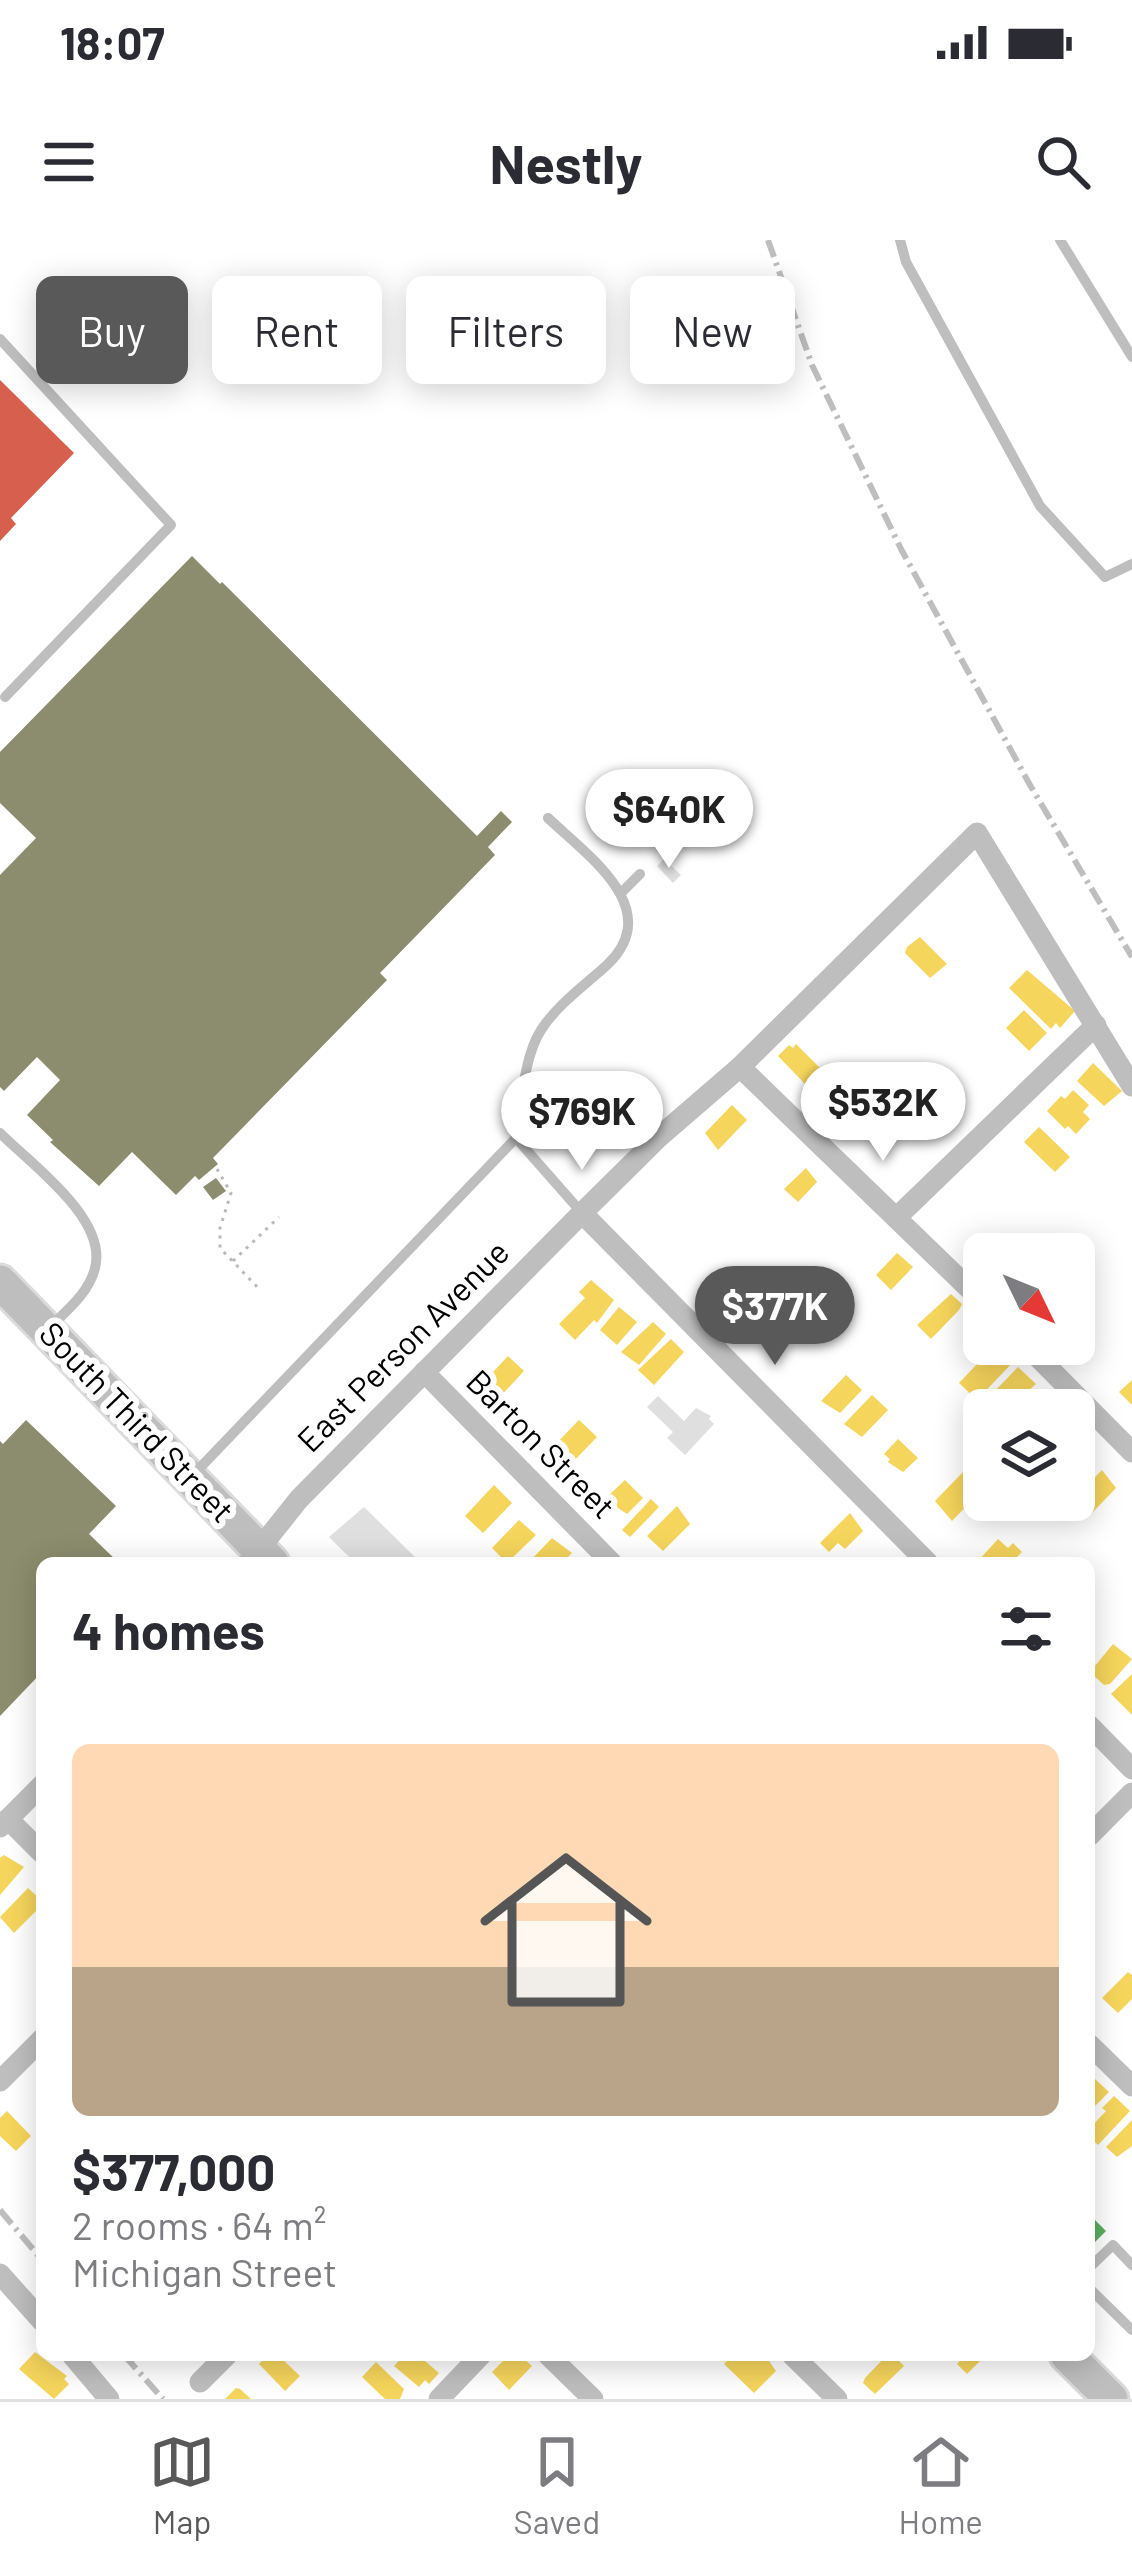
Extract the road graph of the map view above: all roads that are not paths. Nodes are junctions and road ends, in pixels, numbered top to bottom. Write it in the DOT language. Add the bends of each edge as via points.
graph roads {
  1 [pos="901,240"];
  2 [pos="1060,240"];
  3 [pos="0,339"];
  4 [pos="1132,357"];
  5 [pos="1132,564"];
  6 [pos="2,697"];
  7 [pos="548,818"];
  8 [pos="640,874"];
  9 [pos="621,892"];
  10 [pos="1096,1025"];
  11 [pos="740,1067"];
  12 [pos="1132,1086"];
  13 [pos="0,1133"];
  14 [pos="516,1138"];
  15 [pos="582,1214"];
  16 [pos="897,1216"];
  17 [pos="0,1282"];
  18 [pos="963,1283"];
  19 [pos="47,1330"];
  20 [pos="1045,1365"];
  21 [pos="424,1372"];
  22 [pos="1132,1452"];
  23 [pos="191,1476"];
  24 [pos="258,1557"];
  25 [pos="260,1557"];
  26 [pos="606,1557"];
  27 [pos="922,1557"];
  28 [pos="1095,1731"];
  29 [pos="1132,1769"];
  30 [pos="36,1791"];
  31 [pos="1132,1793"];
  32 [pos="4,1823"];
  33 [pos="1095,1830"];
  34 [pos="36,1848"];
  35 [pos="36,2045"];
  36 [pos="1095,2050"];
  37 [pos="0,2081"];
  38 [pos="1132,2086"];
  39 [pos="1095,2262"];
  40 [pos="1132,2265"];
  41 [pos="0,2274"];
  42 [pos="1095,2294"];
  43 [pos="36,2314"];
  44 [pos="1132,2330"];
  45 [pos="77,2361"];
  46 [pos="221,2361"];
  47 [pos="476,2361"];
  48 [pos="554,2361"];
  49 [pos="798,2361"];
  50 [pos="1073,2361"];
  51 [pos="200,2382"];
  52 [pos="109,2399"];
  53 [pos="439,2399"];
  54 [pos="593,2399"];
  55 [pos="837,2399"];
  56 [pos="1112,2399"];
  1 -- 5 [label="lane" via="1040,506 1105,577"];
  2 -- 4 [label="lane"];
  3 -- 6 [label="lane" via="171,524"];
  7 -- 9 [label="lane"];
  8 -- 9 [label="lane"];
  9 -- 14 [label="lane" via="626,934 613,960 540,1031"];
  10 -- 11 [label="street, East Person Avenue" via="977,833"];
  10 -- 12 [label="street"];
  10 -- 16 [label="street"];
  11 -- 15 [label="street, East Person Avenue"];
  11 -- 16 [label="street"];
  13 -- 19 [label="lane" via="94,1235 91,1280"];
  14 -- 15 [label="lane"];
  14 -- 23 [label="lane"];
  15 -- 21 [label="street, East Person Avenue"];
  15 -- 27 [label="street"];
  16 -- 18 [label="street"];
  17 -- 19 [label="main road, South Third Street"];
  19 -- 23 [label="main road, South Third Street"];
  20 -- 22 [label="street"];
  21 -- 25 [label="street, East Person Avenue" via="299,1499"];
  21 -- 26 [label="street, Barton Street"];
  23 -- 24 [label="main road, South Third Street"];
  28 -- 29 [label="street"];
  30 -- 32 [label="street"];
  31 -- 33 [label="street"];
  32 -- 34 [label="street"];
  35 -- 37 [label="street"];
  36 -- 38 [label="street"];
  39 -- 40 [label="lane" via="1113,2246"];
  41 -- 43 [label="street"];
  42 -- 44 [label="lane"];
  45 -- 52 [label="street"];
  46 -- 51 [label="street"];
  47 -- 53 [label="street"];
  48 -- 54 [label="street"];
  49 -- 55 [label="street"];
  50 -- 56 [label="main road"];
}
